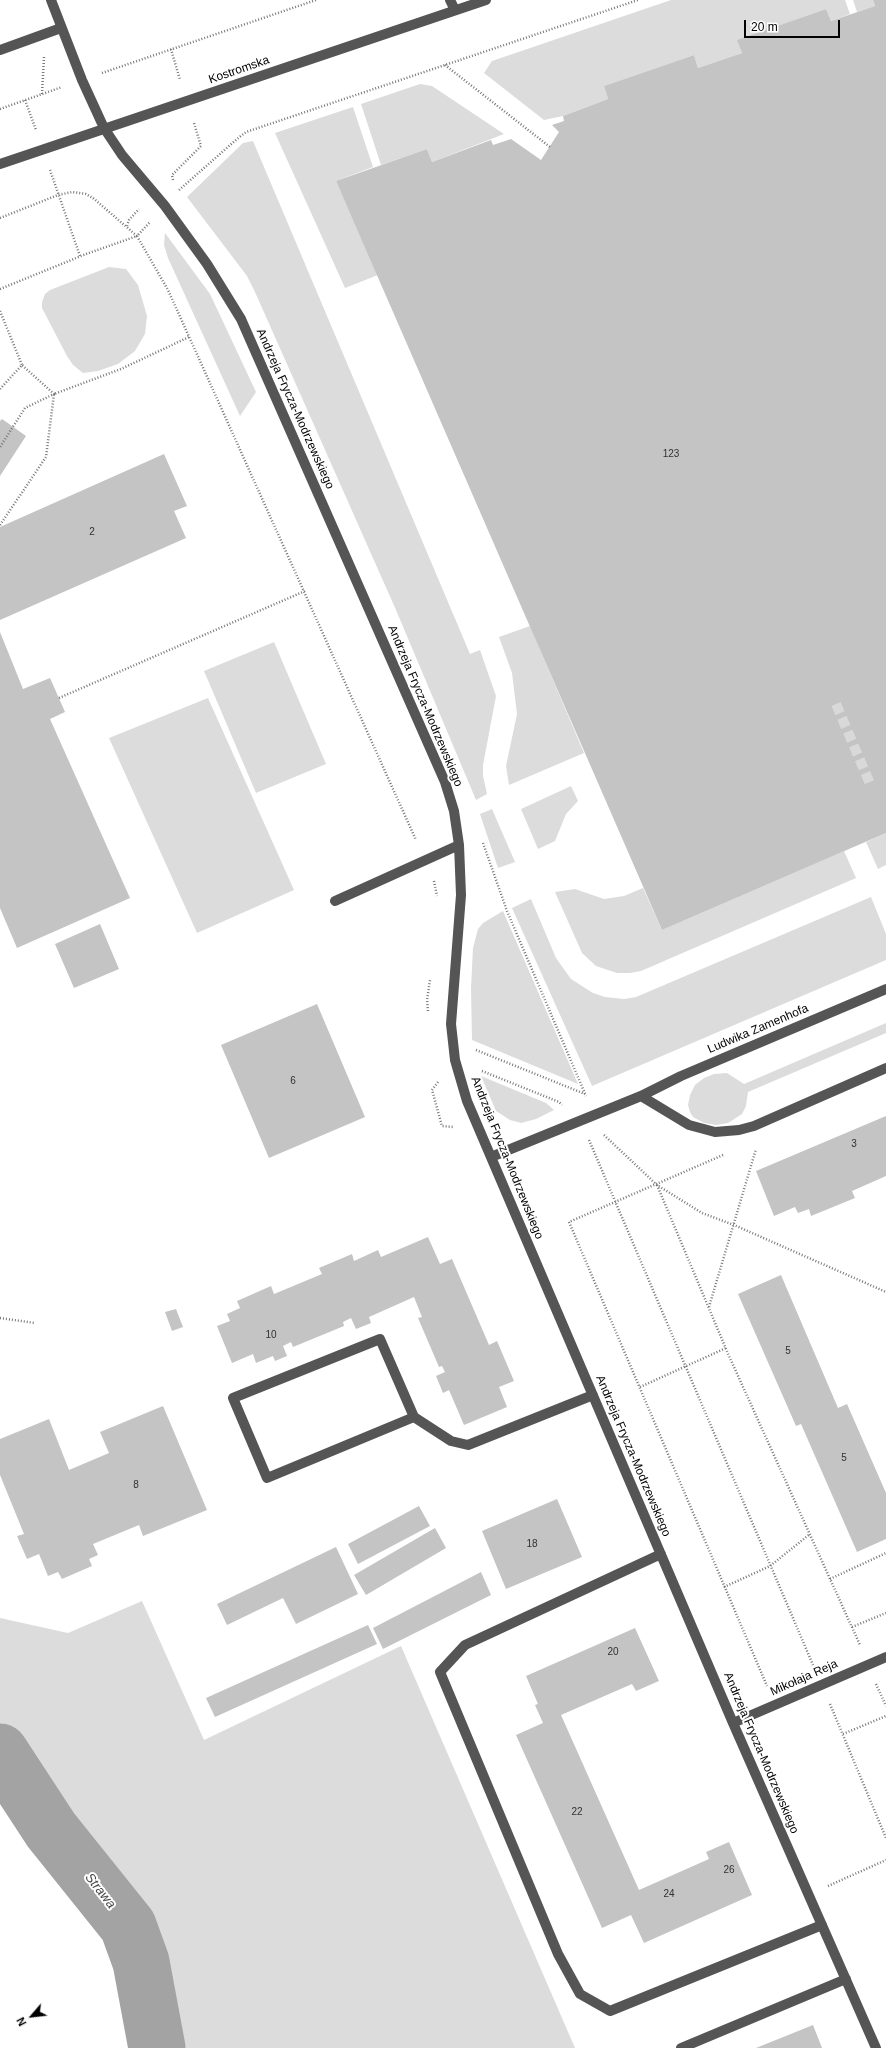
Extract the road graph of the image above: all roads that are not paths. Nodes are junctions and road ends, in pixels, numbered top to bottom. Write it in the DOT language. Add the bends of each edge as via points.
graph roads {
  1 [pos="51,0"];
  2 [pos="450,0"];
  3 [pos="486,0"];
  4 [pos="455,10"];
  5 [pos="62,28"];
  6 [pos="0,50"];
  7 [pos="104,128"];
  8 [pos="0,164"];
  9 [pos="459,845"];
  10 [pos="335,901"];
  11 [pos="886,989"];
  12 [pos="886,1068"];
  13 [pos="641,1096"];
  14 [pos="491,1157"];
  15 [pos="592,1395"];
  16 [pos="414,1417"];
  17 [pos="661,1554"];
  18 [pos="886,1656"];
  19 [pos="733,1723"];
  20 [pos="822,1925"];
  21 [pos="846,1980"];
  22 [pos="681,2048"];
  23 [pos="876,2048"];
  1 -- 5 [label="street, Andrzeja Frycza-Modrzewskiego"];
  2 -- 4 [label="street"];
  3 -- 4 [label="street, Kostromska"];
  4 -- 7 [label="street, Kostromska"];
  5 -- 6 [label="street"];
  5 -- 7 [label="street, Andrzeja Frycza-Modrzewskiego"];
  7 -- 8 [label="street, Kostromska"];
  7 -- 9 [label="street, Andrzeja Frycza-Modrzewskiego" via="122,155 165,206 226,293 252,342 445,782 454,811"];
  9 -- 10 [label="street"];
  9 -- 14 [label="street, Andrzeja Frycza-Modrzewskiego" via="461,896 451,1008 455,1060 468,1101"];
  11 -- 13 [label="street, Ludwika Zamenhofa" via="681,1076"];
  12 -- 13 [label="street" via="754,1126 739,1130 715,1132 689,1125"];
  13 -- 14 [label="street, Ludwika Zamenhofa"];
  14 -- 15 [label="street, Andrzeja Frycza-Modrzewskiego"];
  15 -- 16 [label="street" via="468,1445 451,1441"];
  15 -- 17 [label="street, Andrzeja Frycza-Modrzewskiego"];
  16 -- 16 [label="street" via="267,1478 233,1398 380,1339"];
  17 -- 19 [label="street, Andrzeja Frycza-Modrzewskiego"];
  17 -- 20 [label="street" via="465,1645 440,1672 558,1954 580,1994 610,2011"];
  18 -- 19 [label="street, Mikołaja Reja"];
  19 -- 20 [label="street, Andrzeja Frycza-Modrzewskiego"];
  20 -- 21 [label="street, Andrzeja Frycza-Modrzewskiego"];
  21 -- 22 [label="street"];
  21 -- 23 [label="street, Andrzeja Frycza-Modrzewskiego"];
}
